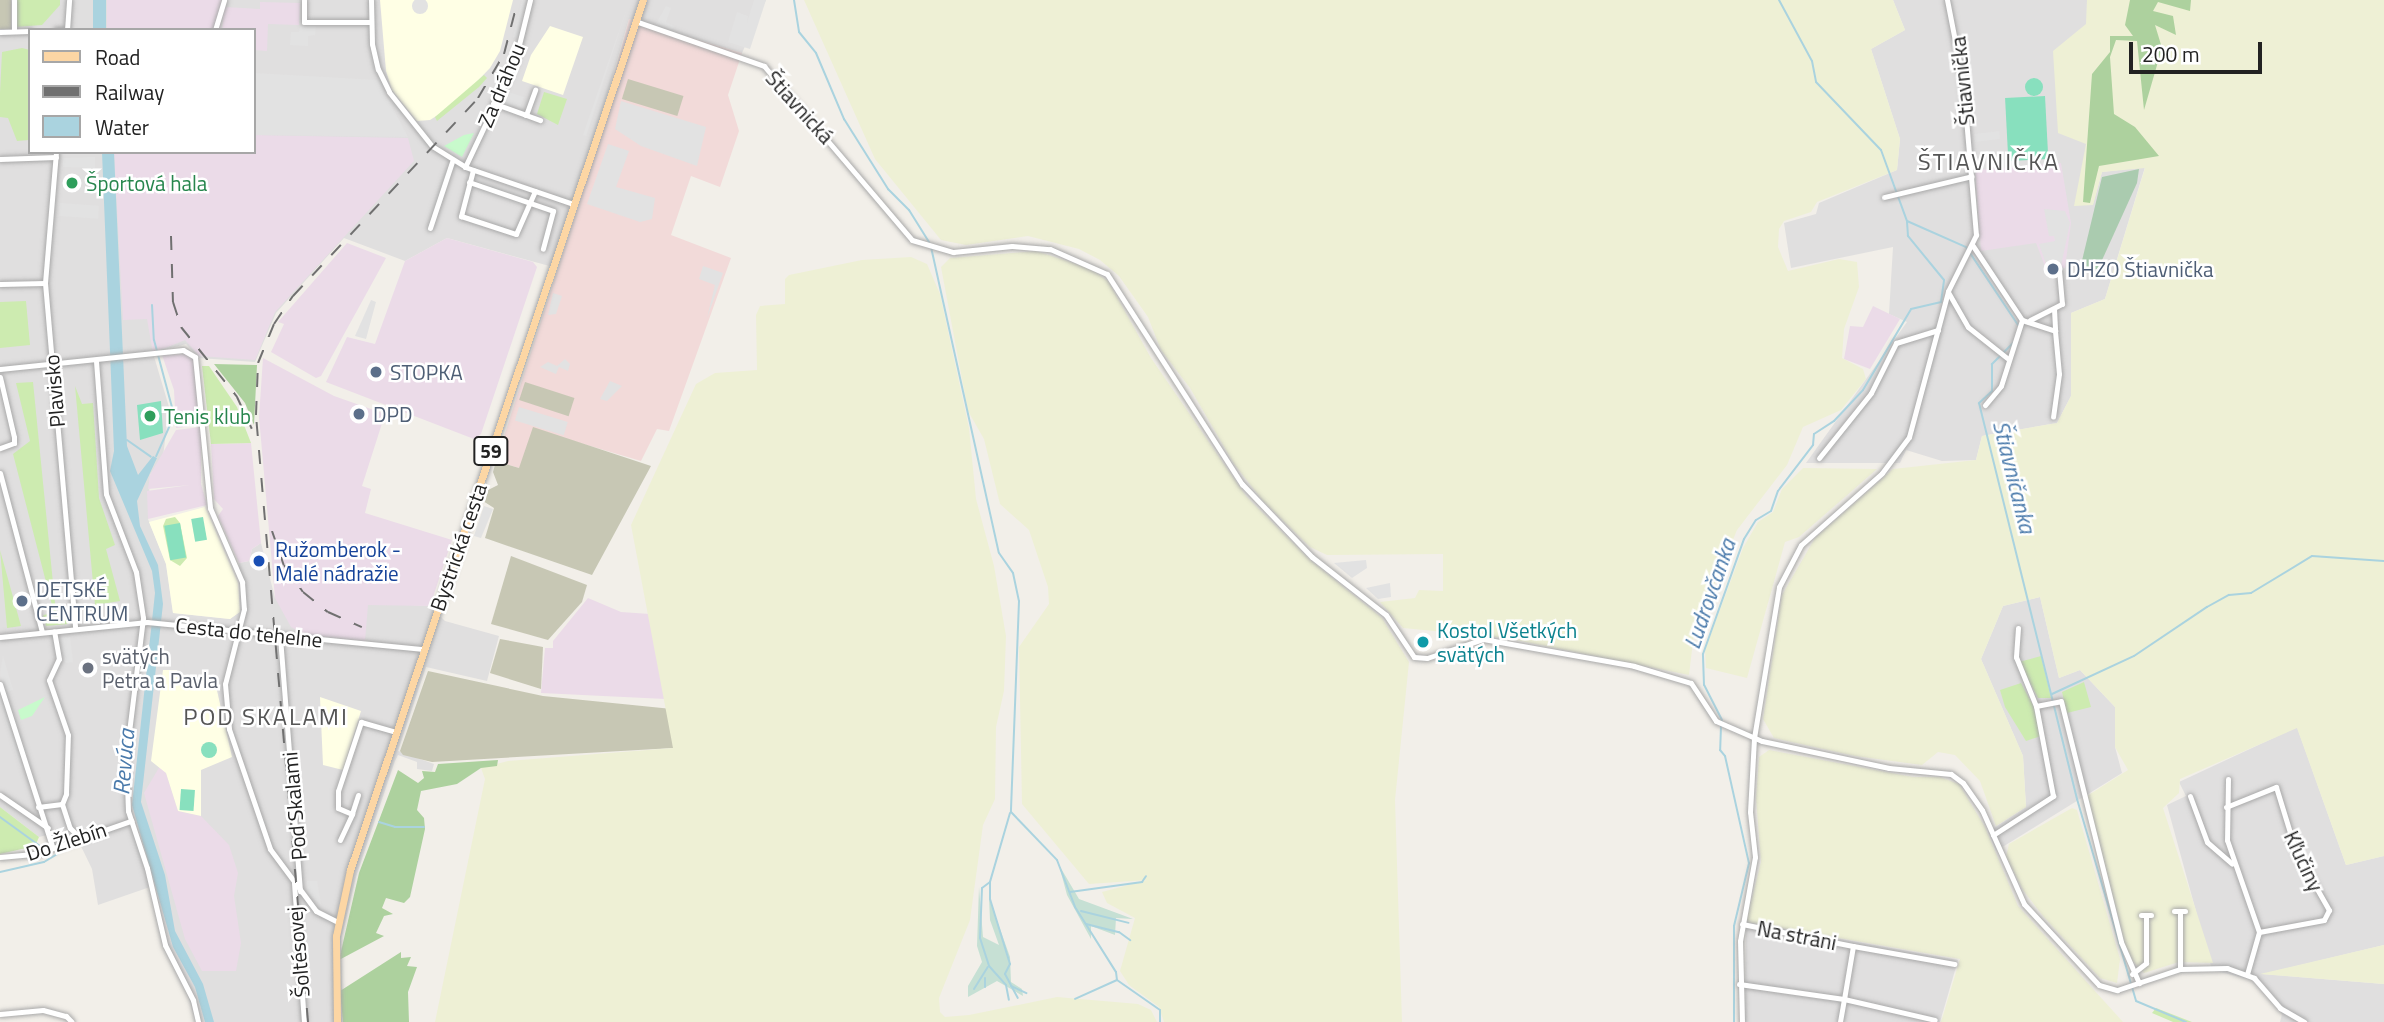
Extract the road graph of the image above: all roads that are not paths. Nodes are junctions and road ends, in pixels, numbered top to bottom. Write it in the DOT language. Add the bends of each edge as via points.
graph roads {
  1 [pos="14,0"];
  2 [pos="69,0"];
  3 [pos="224,0"];
  4 [pos="304,0"];
  5 [pos="371,0"];
  6 [pos="530,0"];
  7 [pos="643,0"];
  8 [pos="1947,0"];
  9 [pos="635,21"];
  10 [pos="371,22"];
  11 [pos="67,28"];
  12 [pos="216,28"];
  13 [pos="14,31"];
  14 [pos="28,31"];
  15 [pos="0,32"];
  16 [pos="535,90"];
  17 [pos="493,103"];
  18 [pos="526,115"];
  19 [pos="540,120"];
  20 [pos="56,155"];
  21 [pos="0,159"];
  22 [pos="452,162"];
  23 [pos="465,167"];
  24 [pos="473,170"];
  25 [pos="1972,176"];
  26 [pos="469,182"];
  27 [pos="534,191"];
  28 [pos="1884,197"];
  29 [pos="530,203"];
  30 [pos="573,204"];
  31 [pos="430,228"];
  32 [pos="1972,246"];
  33 [pos="542,249"];
  34 [pos="2059,269"];
  35 [pos="46,283"];
  36 [pos="0,284"];
  37 [pos="1948,291"];
  38 [pos="2054,309"];
  39 [pos="2022,320"];
  40 [pos="2031,320"];
  41 [pos="1938,330"];
  42 [pos="2055,331"];
  43 [pos="2007,358"];
  44 [pos="96,361"];
  45 [pos="51,364"];
  46 [pos="0,369"];
  47 [pos="0,377"];
  48 [pos="1985,405"];
  49 [pos="2053,417"];
  50 [pos="0,448"];
  51 [pos="1819,458"];
  52 [pos="0,473"];
  53 [pos="145,622"];
  54 [pos="2018,628"];
  55 [pos="75,629"];
  56 [pos="54,631"];
  57 [pos="42,632"];
  58 [pos="239,632"];
  59 [pos="0,637"];
  60 [pos="280,637"];
  61 [pos="424,649"];
  62 [pos="0,684"];
  63 [pos="2036,706"];
  64 [pos="396,732"];
  65 [pos="1754,738"];
  66 [pos="2228,779"];
  67 [pos="0,795"];
  68 [pos="358,795"];
  69 [pos="2190,796"];
  70 [pos="62,804"];
  71 [pos="38,807"];
  72 [pos="2226,807"];
  73 [pos="352,814"];
  74 [pos="131,821"];
  75 [pos="48,828"];
  76 [pos="1993,835"];
  77 [pos="78,836"];
  78 [pos="340,840"];
  79 [pos="52,846"];
  80 [pos="0,857"];
  81 [pos="2232,864"];
  82 [pos="293,883"];
  83 [pos="300,891"];
  84 [pos="2179,911"];
  85 [pos="2146,915"];
  86 [pos="338,922"];
  87 [pos="1742,924"];
  88 [pos="2259,932"];
  89 [pos="1853,946"];
  90 [pos="1954,964"];
  91 [pos="2179,969"];
  92 [pos="2132,974"];
  93 [pos="2247,974"];
  94 [pos="1739,985"];
  95 [pos="2133,985"];
  96 [pos="1844,999"];
  97 [pos="0,1014"];
  98 [pos="1935,1020"];
  99 [pos="72,1022"];
  100 [pos="198,1022"];
  101 [pos="304,1022"];
  102 [pos="337,1022"];
  103 [pos="1742,1022"];
  104 [pos="1840,1022"];
  105 [pos="2304,1022"];
  1 -- 13 [label="street"];
  2 -- 11 [label="street"];
  3 -- 12 [label="street"];
  4 -- 10 [label="street" via="304,22"];
  5 -- 10 [label="street"];
  6 -- 17 [label="street, Za dráhou" via="515,61"];
  7 -- 9 [label="main road, Bystrická cesta / 59"];
  8 -- 25 [label="street, Štiavnička" via="1955,20"];
  9 -- 30 [label="main road, Bystrická cesta / 59"];
  9 -- 65 [label="street, Štiavnická" via="764,66 821,129 900,230 926,246 953,251 1031,246 1072,254 1107,274 1242,484 1312,557 1386,615 1414,657 1427,658 1483,639 1594,658 1688,682 1722,725"];
  10 -- 22 [label="street" via="372,44 389,92 428,142"];
  13 -- 14 [label="street"];
  13 -- 15 [label="street"];
  16 -- 18 [label="street, Za dráhou"];
  17 -- 18 [label="street, Za dráhou"];
  17 -- 23 [label="street, Za dráhou"];
  18 -- 19 [label="street, Za dráhou"];
  20 -- 21 [label="street"];
  20 -- 35 [label="street, Plavisko"];
  22 -- 23 [label="street"];
  22 -- 31 [label="street"];
  23 -- 24 [label="street"];
  24 -- 26 [label="street"];
  24 -- 27 [label="street"];
  25 -- 28 [label="street"];
  25 -- 32 [label="street, Štiavnička"];
  26 -- 29 [label="street"];
  26 -- 29 [label="street" via="461,216 516,234"];
  27 -- 29 [label="street"];
  27 -- 30 [label="street"];
  29 -- 33 [label="street" via="553,211"];
  30 -- 61 [label="main road, Bystrická cesta / 59"];
  32 -- 37 [label="street"];
  32 -- 39 [label="street"];
  34 -- 38 [label="street" via="2062,304"];
  35 -- 36 [label="street"];
  35 -- 45 [label="street, Plavisko"];
  37 -- 41 [label="street"];
  37 -- 43 [label="street" via="1968,327"];
  38 -- 40 [label="street"];
  38 -- 42 [label="street"];
  39 -- 40 [label="street"];
  39 -- 43 [label="street" via="2018,343"];
  40 -- 42 [label="street"];
  41 -- 51 [label="street" via="1896,343 1871,393"];
  41 -- 65 [label="street" via="1917,417 1898,455 1801,545 1787,567 1774,609"];
  42 -- 49 [label="street" via="2059,374"];
  43 -- 48 [label="street" via="2001,386"];
  44 -- 45 [label="street"];
  44 -- 53 [label="street" via="106,494 136,572"];
  44 -- 58 [label="street" via="186,350 197,362 210,509 242,582 244,609"];
  45 -- 46 [label="street"];
  45 -- 55 [label="street, Plavisko"];
  47 -- 50 [label="street" via="15,437 14,443"];
  52 -- 57 [label="street"];
  53 -- 55 [label="street, Cesta do tehelne"];
  53 -- 58 [label="street, Cesta do tehelne"];
  53 -- 74 [label="street" via="125,774"];
  54 -- 63 [label="street" via="2016,657"];
  55 -- 56 [label="street, Cesta do tehelne"];
  56 -- 57 [label="street, Cesta do tehelne"];
  56 -- 70 [label="street" via="58,659 49,680 68,735"];
  57 -- 59 [label="street, Cesta do tehelne"];
  58 -- 60 [label="street, Cesta do tehelne"];
  58 -- 82 [label="street" via="225,684 229,729 265,838"];
  60 -- 61 [label="street, Cesta do tehelne"];
  60 -- 83 [label="street, Pod Skalami"];
  61 -- 64 [label="main road, Bystrická cesta / 59"];
  62 -- 71 [label="street"];
  63 -- 76 [label="street" via="2055,792"];
  63 -- 92 [label="street" via="2055,701"];
  64 -- 73 [label="street" via="361,722 336,801 338,808"];
  64 -- 86 [label="main road, Bystrická cesta / 59" via="350,870"];
  65 -- 76 [label="street" via="1889,768 1951,775 1972,795"];
  65 -- 87 [label="street" via="1750,812 1755,857"];
  66 -- 72 [label="street"];
  67 -- 75 [label="street"];
  68 -- 73 [label="street"];
  69 -- 81 [label="street" via="2207,842"];
  70 -- 71 [label="street"];
  70 -- 77 [label="street" via="70,828"];
  71 -- 75 [label="street"];
  72 -- 81 [label="street"];
  72 -- 88 [label="street, Kľučiny" via="2276,787 2296,852 2329,910 2324,920"];
  73 -- 78 [label="street"];
  74 -- 77 [label="street, Do Žlebín"];
  74 -- 100 [label="street" via="165,945 193,1000"];
  75 -- 79 [label="street"];
  76 -- 95 [label="street" via="2030,911 2099,985 2113,990"];
  77 -- 79 [label="street, Do Žlebín"];
  79 -- 80 [label="street, Do Žlebín" via="36,854"];
  81 -- 88 [label="street"];
  82 -- 83 [label="street"];
  82 -- 101 [label="street, Šoltésovej"];
  83 -- 86 [label="street" via="316,911"];
  84 -- 91 [label="street"];
  85 -- 92 [label="street" via="2146,963"];
  86 -- 102 [label="main road, Bystrická cesta / 59"];
  87 -- 89 [label="street, Na stráni"];
  87 -- 94 [label="street"];
  88 -- 93 [label="street"];
  89 -- 90 [label="street, Na stráni"];
  89 -- 96 [label="street, Na stráni"];
  91 -- 93 [label="street" via="2213,967"];
  91 -- 95 [label="street"];
  92 -- 95 [label="street"];
  93 -- 105 [label="street" via="2280,1008"];
  94 -- 96 [label="street"];
  94 -- 103 [label="street"];
  96 -- 98 [label="street"];
  96 -- 104 [label="street, Na stráni"];
  97 -- 99 [label="street" via="43,1010"];
}
